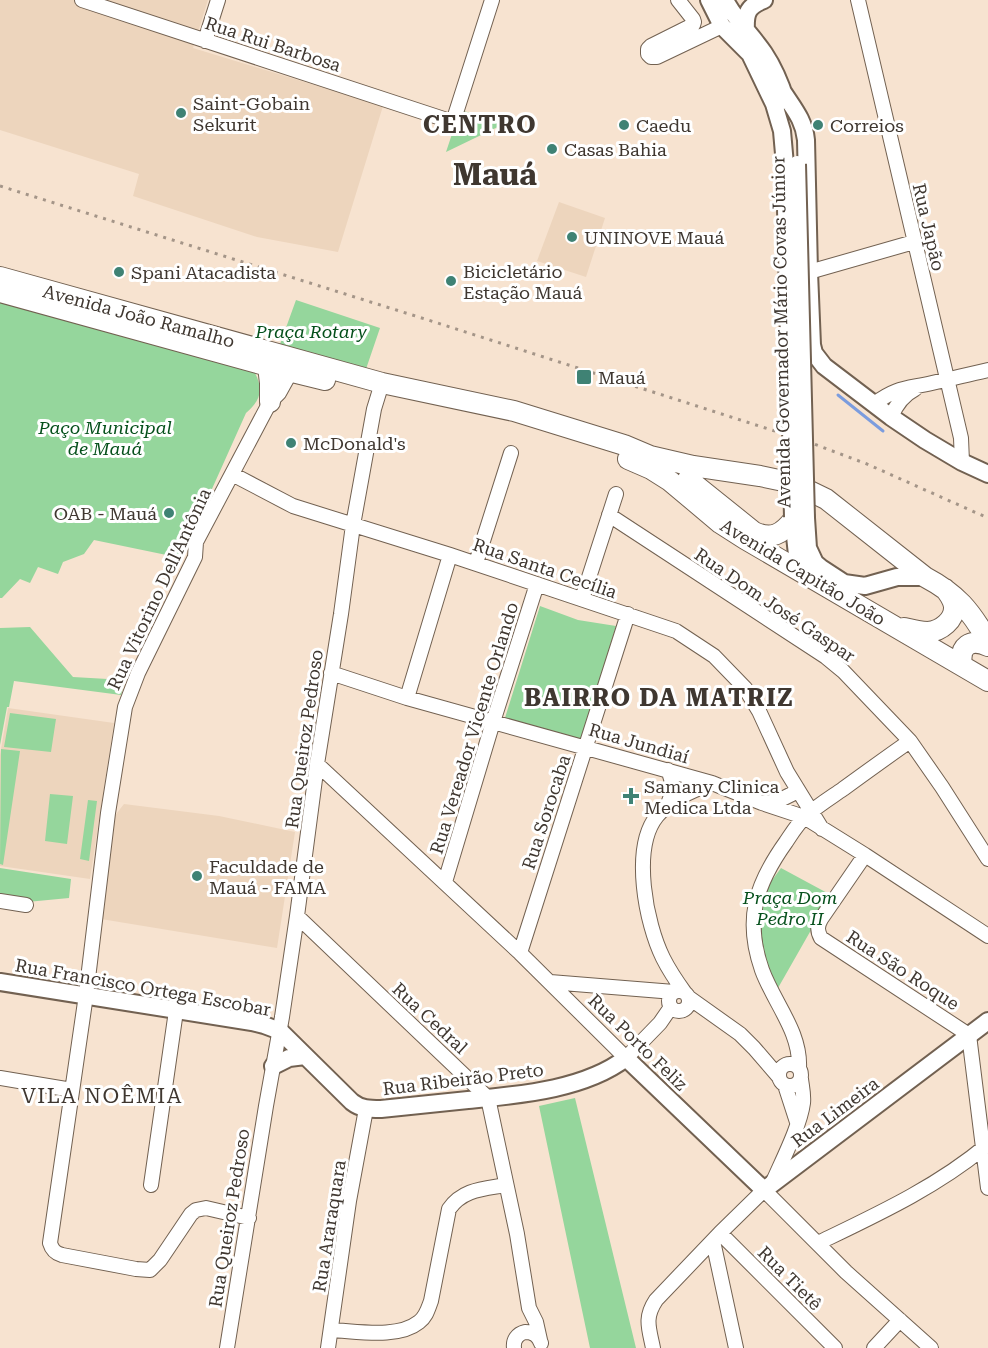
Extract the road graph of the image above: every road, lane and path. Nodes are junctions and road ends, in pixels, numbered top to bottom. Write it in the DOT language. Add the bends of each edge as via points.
graph roads {
  1 [pos="82,0"];
  2 [pos="218,0"];
  3 [pos="492,0"];
  4 [pos="678,0"];
  5 [pos="710,0"];
  6 [pos="725,0"];
  7 [pos="764,0"];
  8 [pos="858,0"];
  9 [pos="722,26"];
  10 [pos="746,30"];
  11 [pos="205,41"];
  12 [pos="783,92"];
  13 [pos="791,164"];
  14 [pos="914,242"];
  15 [pos="809,272"];
  16 [pos="0,278"];
  17 [pos="0,292"];
  18 [pos="268,366"];
  19 [pos="294,366"];
  20 [pos="988,370"];
  21 [pos="946,380"];
  22 [pos="919,386"];
  23 [pos="381,388"];
  24 [pos="270,402"];
  25 [pos="874,404"];
  26 [pos="891,417"];
  27 [pos="511,453"];
  28 [pos="650,456"];
  29 [pos="962,462"];
  30 [pos="232,474"];
  31 [pos="988,474"];
  32 [pos="616,494"];
  33 [pos="609,515"];
  34 [pos="797,518"];
  35 [pos="353,525"];
  36 [pos="450,555"];
  37 [pos="476,563"];
  38 [pos="805,574"];
  39 [pos="925,577"];
  40 [pos="537,584"];
  41 [pos="943,587"];
  42 [pos="582,599"];
  43 [pos="628,614"];
  44 [pos="890,624"];
  45 [pos="919,631"];
  46 [pos="988,641"];
  47 [pos="988,646"];
  48 [pos="962,665"];
  49 [pos="331,673"];
  50 [pos="988,681"];
  51 [pos="407,698"];
  52 [pos="493,722"];
  53 [pos="910,741"];
  54 [pos="585,747"];
  55 [pos="317,764"];
  56 [pos="668,770"];
  57 [pos="787,772"];
  58 [pos="711,783"];
  59 [pos="792,794"];
  60 [pos="762,803"];
  61 [pos="667,806"];
  62 [pos="807,814"];
  63 [pos="865,855"];
  64 [pos="988,859"];
  65 [pos="445,882"];
  66 [pos="0,902"];
  67 [pos="26,905"];
  68 [pos="297,916"];
  69 [pos="985,932"];
  70 [pos="520,953"];
  71 [pos="0,982"];
  72 [pos="550,982"];
  73 [pos="86,995"];
  74 [pos="679,1002"];
  75 [pos="176,1011"];
  76 [pos="988,1021"];
  77 [pos="280,1031"];
  78 [pos="969,1035"];
  79 [pos="305,1056"];
  80 [pos="626,1058"];
  81 [pos="273,1066"];
  82 [pos="790,1073"];
  83 [pos="0,1078"];
  84 [pos="72,1090"];
  85 [pos="488,1098"];
  86 [pos="366,1109"];
  87 [pos="985,1147"];
  88 [pos="152,1185"];
  89 [pos="507,1185"];
  90 [pos="767,1188"];
  91 [pos="988,1188"];
  92 [pos="249,1218"];
  93 [pos="716,1237"];
  94 [pos="818,1243"];
  95 [pos="529,1308"];
  96 [pos="900,1320"];
  97 [pos="331,1330"];
  98 [pos="540,1344"];
  99 [pos="515,1345"];
  100 [pos="227,1348"];
  101 [pos="327,1348"];
  102 [pos="653,1348"];
  103 [pos="736,1348"];
  104 [pos="835,1348"];
  105 [pos="874,1348"];
  106 [pos="932,1348"];
  1 -- 11 [label="street, Rua Rui Barbosa"];
  2 -- 11 [label="street"];
  3 -- 11 [label="street, Rua Rui Barbosa" via="453,122"];
  4 -- 9 [label="street" via="693,19 693,25 648,48 651,57"];
  5 -- 9 [label="main road, Avenida Governador Mário Covas Júnior"];
  6 -- 10 [label="main road, Avenida Governador Mário Covas Júnior"];
  7 -- 10 [label="main road" via="754,4 746,15"];
  8 -- 14 [label="street, Rua Japão"];
  9 -- 13 [label="main road, Avenida Governador Mário Covas Júnior" via="750,54 774,104"];
  10 -- 12 [label="main road, Avenida Governador Mário Covas Júnior" via="769,60"];
  12 -- 13 [label="main road, Avenida Governador Mário Covas Júnior" via="796,145"];
  12 -- 15 [label="main road" via="805,130"];
  13 -- 34 [label="main road, Avenida Governador Mário Covas Júnior, bridge"];
  14 -- 15 [label="street"];
  14 -- 21 [label="street, Rua Japão"];
  15 -- 25 [label="main road" via="814,353 824,366"];
  16 -- 19 [label="highway, Avenida João Ramalho"];
  17 -- 18 [label="highway, Avenida João Ramalho"];
  18 -- 19 [label="highway, Avenida João Ramalho"];
  18 -- 24 [label="highway"];
  19 -- 23 [label="highway, Avenida João Ramalho"];
  19 -- 23 [label="highway, Avenida João Ramalho" via="347,374"];
  19 -- 24 [label="street, Rua Vitorino Dell'Antônia"];
  20 -- 21 [label="street"];
  21 -- 22 [label="street"];
  21 -- 29 [label="street, Rua Japão" via="961,438"];
  22 -- 25 [label="street" via="894,391"];
  22 -- 26 [label="street" via="904,396"];
  23 -- 28 [label="highway" via="514,411"];
  23 -- 35 [label="street, Rua Queiroz Pedroso"];
  23 -- 38 [label="highway, Avenida Capitão João" via="520,424 636,462 670,481 720,523"];
  24 -- 30 [label="street, Rua Vitorino Dell'Antônia"];
  25 -- 26 [label="main road"];
  26 -- 29 [label="main road"];
  27 -- 37 [label="street"];
  28 -- 34 [label="highway" via="761,535 780,533"];
  28 -- 39 [label="highway" via="782,480 810,490"];
  29 -- 31 [label="main road"];
  30 -- 35 [label="street, Rua Santa Cecília" via="293,506"];
  30 -- 73 [label="street, Rua Vitorino Dell'Antônia" via="196,542 195,556 125,707"];
  32 -- 33 [label="street"];
  33 -- 42 [label="street"];
  33 -- 53 [label="street, Rua Dom José Gaspar" via="826,657"];
  34 -- 38 [label="main road, Avenida Governador Mário Covas Júnior" via="797,555"];
  34 -- 39 [label="main road, Avenida Governador Mário Covas Júnior" via="815,563 844,583 865,586 897,577"];
  35 -- 36 [label="street, Rua Santa Cecília"];
  35 -- 49 [label="street, Rua Queiroz Pedroso"];
  36 -- 37 [label="street, Rua Santa Cecília"];
  36 -- 51 [label="street"];
  37 -- 40 [label="street, Rua Santa Cecília"];
  38 -- 44 [label="highway, Avenida Capitão João"];
  39 -- 41 [label="highway"];
  39 -- 45 [label="highway" via="943,609 934,627"];
  40 -- 42 [label="street, Rua Santa Cecília"];
  40 -- 52 [label="street, Rua Vereador Vicente Orlando"];
  41 -- 45 [label="highway" via="954,606 950,620 937,630"];
  41 -- 46 [label="highway" via="967,609"];
  42 -- 43 [label="street, Rua Santa Cecília"];
  43 -- 54 [label="street, Rua Sorocaba"];
  43 -- 57 [label="street, Rua Santa Cecília" via="676,631 714,656 745,688"];
  44 -- 45 [label="highway"];
  44 -- 48 [label="highway, Avenida Capitão João"];
  47 -- 48 [label="highway" via="966,646"];
  48 -- 50 [label="highway, Avenida Capitão João"];
  49 -- 51 [label="street, Rua Jundiaí"];
  49 -- 55 [label="street, Rua Queiroz Pedroso"];
  51 -- 52 [label="street, Rua Jundiaí"];
  52 -- 54 [label="street, Rua Jundiaí"];
  52 -- 65 [label="street, Rua Vereador Vicente Orlando"];
  53 -- 62 [label="street"];
  53 -- 64 [label="street, Rua Dom José Gaspar"];
  54 -- 56 [label="street, Rua Jundiaí"];
  54 -- 70 [label="street, Rua Sorocaba"];
  55 -- 65 [label="street, Rua Porto Feliz"];
  55 -- 68 [label="street, Rua Queiroz Pedroso"];
  56 -- 58 [label="street, Rua Jundiaí"];
  56 -- 61 [label="street" via="673,787"];
  57 -- 59 [label="street, Rua Santa Cecília"];
  57 -- 62 [label="street, Rua Santa Cecília"];
  58 -- 60 [label="street, Rua Jundiaí"];
  58 -- 61 [label="street"];
  59 -- 60 [label="street"];
  59 -- 62 [label="street, Rua Santa Cecília"];
  60 -- 62 [label="street, Rua Jundiaí"];
  61 -- 74 [label="street" via="650,827 646,841 645,898 648,917"];
  62 -- 63 [label="street, Rua Jundiaí" via="822,829"];
  62 -- 82 [label="street" via="763,880 754,916 761,968 791,1030"];
  63 -- 69 [label="street, Rua Jundiaí"];
  63 -- 78 [label="street, Rua São Roque" via="821,918 821,938"];
  65 -- 70 [label="street, Rua Porto Feliz"];
  66 -- 67 [label="street"];
  68 -- 77 [label="street, Rua Queiroz Pedroso"];
  68 -- 85 [label="street, Rua Cedral"];
  70 -- 72 [label="street, Rua Porto Feliz"];
  71 -- 73 [label="main road, Rua Francisco Ortega Escobar"];
  72 -- 74 [label="street" via="647,990"];
  72 -- 80 [label="street, Rua Porto Feliz"];
  73 -- 75 [label="main road, Rua Francisco Ortega Escobar"];
  73 -- 84 [label="street, Rua Vitorino Dell'Antônia"];
  74 -- 80 [label="street, Rua Ribeirão Preto"];
  74 -- 82 [label="street" via="710,1012 740,1034 765,1060"];
  75 -- 77 [label="main road, Rua Francisco Ortega Escobar" via="252,1022"];
  75 -- 88 [label="street"];
  76 -- 78 [label="main road, Rua Limeira"];
  77 -- 79 [label="main road, Rua Ribeirão Preto"];
  77 -- 81 [label="street, Rua Queiroz Pedroso"];
  78 -- 87 [label="street"];
  78 -- 90 [label="main road, Rua Limeira"];
  79 -- 81 [label="main road"];
  79 -- 86 [label="main road, Rua Ribeirão Preto" via="352,1102"];
  80 -- 85 [label="main road, Rua Ribeirão Preto" via="605,1072 579,1081"];
  80 -- 90 [label="main road, Rua Porto Feliz"];
  81 -- 92 [label="street, Rua Queiroz Pedroso"];
  82 -- 90 [label="street" via="803,1103"];
  83 -- 84 [label="street"];
  84 -- 92 [label="street, Rua Vitorino Dell'Antônia" via="51,1231 50,1243 57,1253 150,1270 196,1210 206,1208"];
  85 -- 86 [label="main road, Rua Ribeirão Preto"];
  85 -- 89 [label="street"];
  86 -- 97 [label="street, Rua Araraquara"];
  87 -- 91 [label="street"];
  87 -- 94 [label="street" via="919,1191"];
  89 -- 95 [label="street"];
  89 -- 97 [label="street" via="464,1195 449,1209 431,1301 420,1321 395,1331"];
  90 -- 93 [label="street, Rua Limeira"];
  90 -- 94 [label="street, Rua Porto Feliz"];
  92 -- 100 [label="street, Rua Queiroz Pedroso"];
  93 -- 102 [label="street, Rua Limeira" via="651,1307 648,1322"];
  93 -- 103 [label="street"];
  93 -- 104 [label="street, Rua Tietê"];
  94 -- 96 [label="street, Rua Porto Feliz"];
  95 -- 98 [label="street"];
  95 -- 99 [label="street"];
  96 -- 105 [label="street"];
  96 -- 106 [label="street, Rua Porto Feliz"];
  97 -- 101 [label="street, Rua Araraquara"];
  98 -- 99 [label="street" via="536,1335 525,1332"];
}
